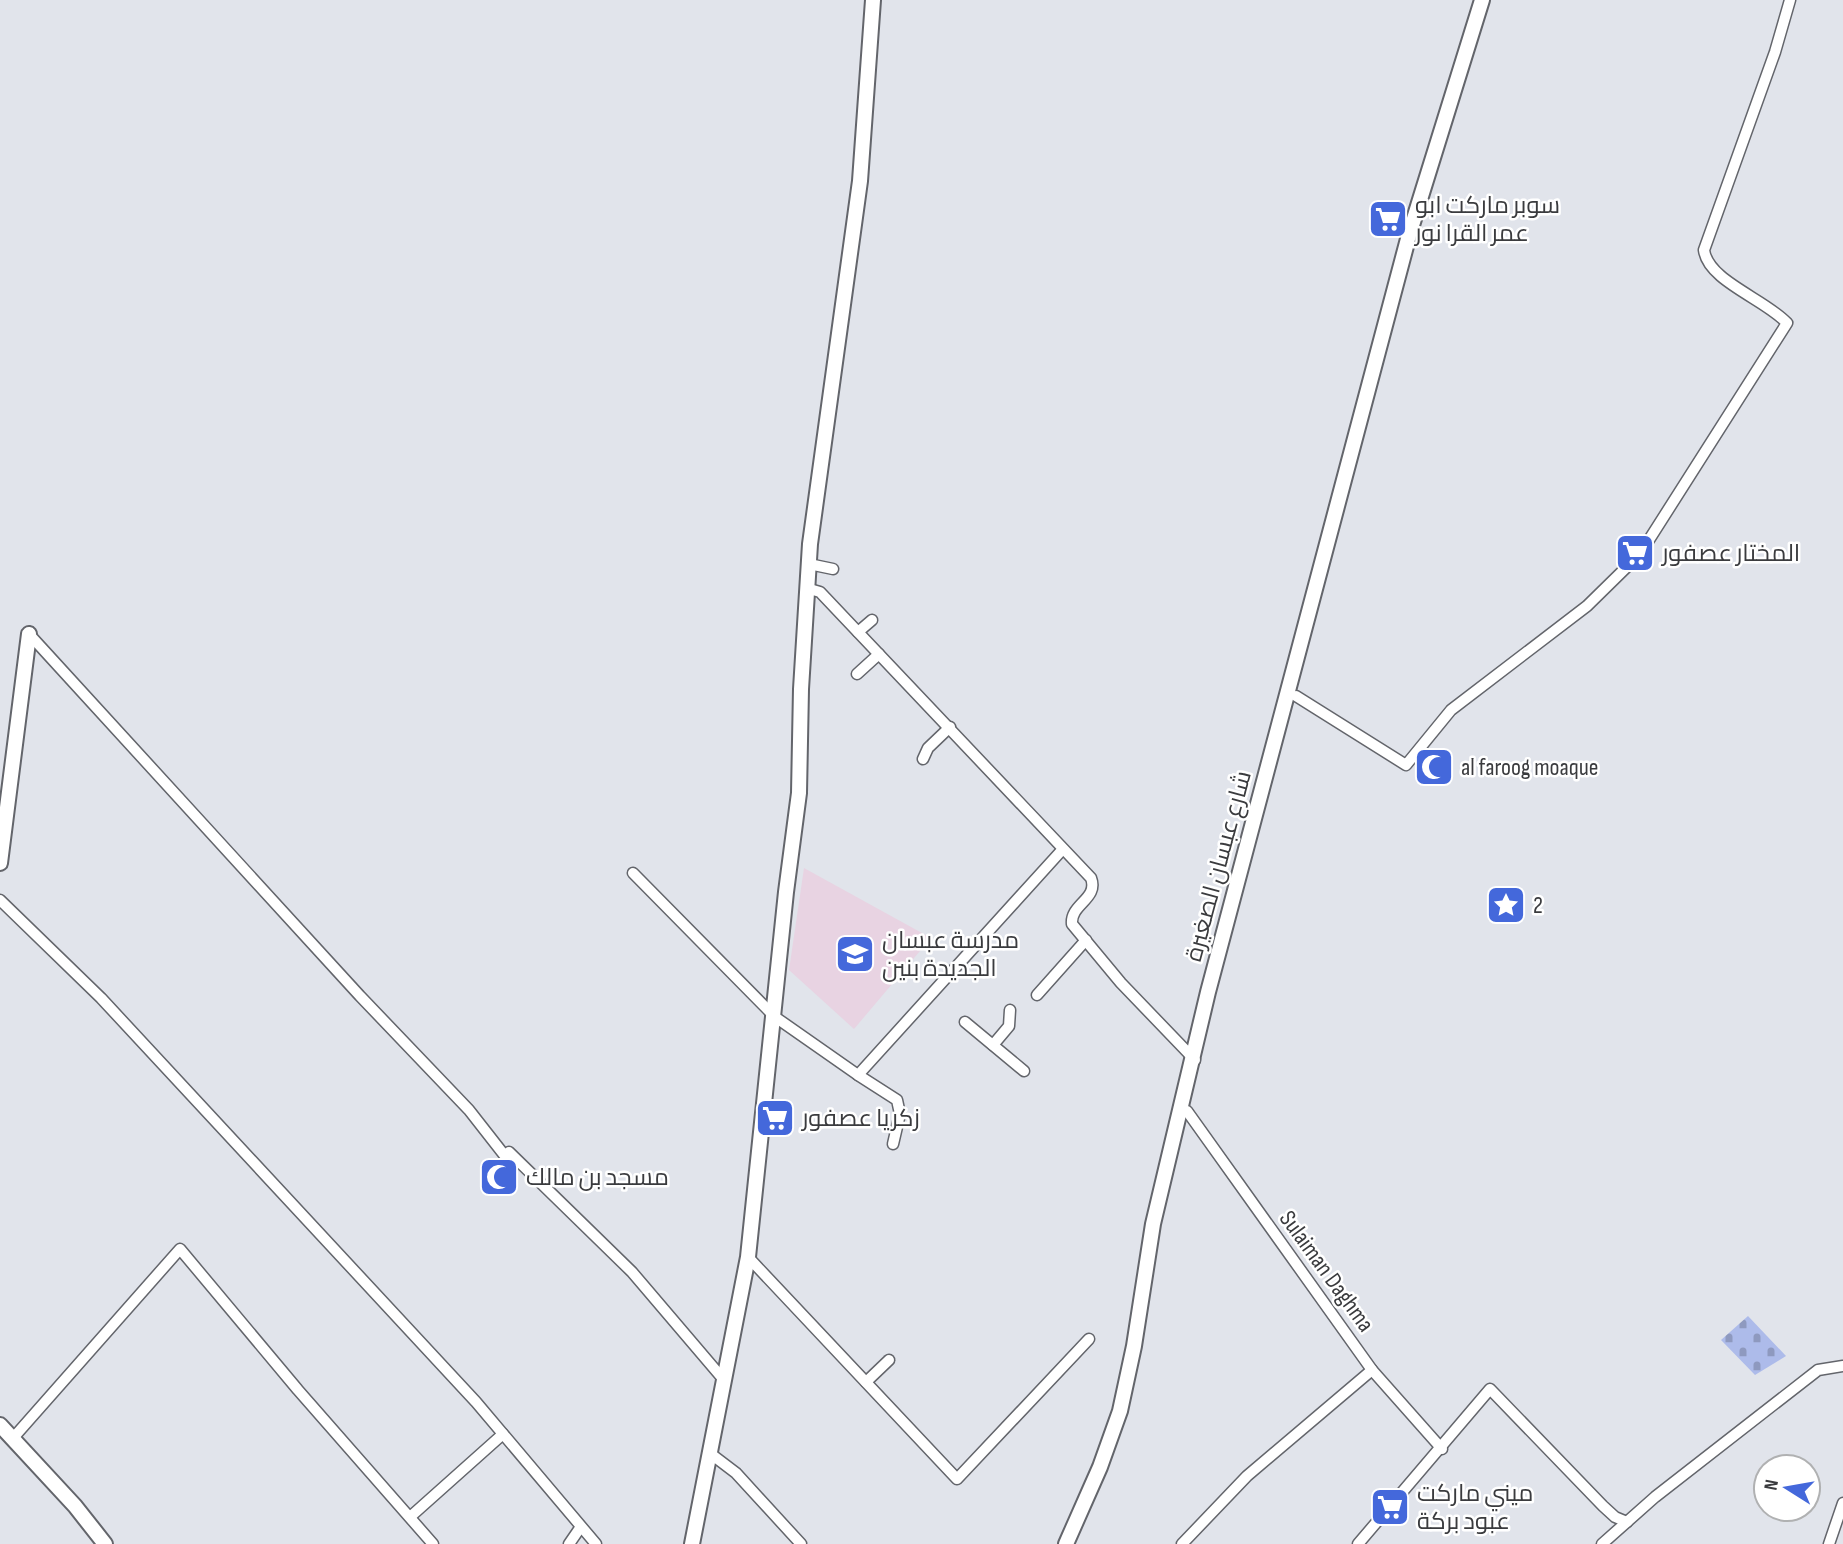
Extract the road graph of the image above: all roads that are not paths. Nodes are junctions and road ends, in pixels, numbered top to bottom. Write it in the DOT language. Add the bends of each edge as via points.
graph roads {
  1 [pos="873,0"];
  2 [pos="1482,0"];
  3 [pos="1790,0"];
  4 [pos="1422,200"];
  5 [pos="809,564"];
  6 [pos="833,569"];
  7 [pos="806,587"];
  8 [pos="872,620"];
  9 [pos="858,632"];
  10 [pos="29,634"];
  11 [pos="879,654"];
  12 [pos="857,674"];
  13 [pos="1296,696"];
  14 [pos="950,727"];
  15 [pos="923,759"];
  16 [pos="1062,850"];
  17 [pos="0,863"];
  18 [pos="633,873"];
  19 [pos="0,900"];
  20 [pos="1086,940"];
  21 [pos="1037,995"];
  22 [pos="1010,1010"];
  23 [pos="775,1017"];
  24 [pos="965,1022"];
  25 [pos="993,1045"];
  26 [pos="1195,1060"];
  27 [pos="1024,1071"];
  28 [pos="858,1075"];
  29 [pos="1187,1111"];
  30 [pos="893,1144"];
  31 [pos="748,1257"];
  32 [pos="1089,1339"];
  33 [pos="890,1360"];
  34 [pos="1843,1366"];
  35 [pos="1372,1370"];
  36 [pos="724,1380"];
  37 [pos="866,1382"];
  38 [pos="0,1425"];
  39 [pos="503,1434"];
  40 [pos="14,1437"];
  41 [pos="1442,1449"];
  42 [pos="711,1454"];
  43 [pos="1843,1503"];
  44 [pos="410,1517"];
  45 [pos="1627,1522"];
  46 [pos="580,1528"];
  47 [pos="105,1544"];
  48 [pos="433,1544"];
  49 [pos="569,1544"];
  50 [pos="596,1544"];
  51 [pos="692,1544"];
  52 [pos="801,1544"];
  53 [pos="1066,1544"];
  54 [pos="1074,1544"];
  55 [pos="1182,1544"];
  56 [pos="1358,1544"];
  57 [pos="1602,1544"];
  58 [pos="1829,1544"];
  1 -- 5 [label="street" via="860,181"];
  2 -- 4 [label="street, شارع عبسان الصغيرة"];
  3 -- 13 [label="street" via="1704,250 1706,264 1717,275 1759,299 1787,323 1650,543 1587,606 1451,710 1406,765"];
  4 -- 13 [label="street, شارع عبسان الصغيرة"];
  4 -- 26 [label="street, شارع عبسان الصغيرة" via="1409,235"];
  5 -- 6 [label="street"];
  5 -- 7 [label="street"];
  7 -- 9 [label="street" via="820,592"];
  7 -- 23 [label="street" via="799,793"];
  8 -- 9 [label="street"];
  9 -- 11 [label="street"];
  10 -- 17 [label="street"];
  10 -- 36 [label="street" via="461,1101 505,1156 509,1152 632,1272"];
  11 -- 12 [label="street"];
  11 -- 14 [label="street"];
  13 -- 26 [label="street, شارع عبسان الصغيرة"];
  14 -- 15 [label="street"];
  14 -- 16 [label="street"];
  16 -- 20 [label="street" via="1093,882 1091,894 1071,918"];
  16 -- 28 [label="street"];
  18 -- 23 [label="street"];
  19 -- 39 [label="street" via="101,998"];
  20 -- 21 [label="street"];
  20 -- 26 [label="street"];
  22 -- 25 [label="street" via="1009,1026"];
  23 -- 28 [label="street"];
  23 -- 31 [label="street"];
  24 -- 25 [label="street"];
  25 -- 27 [label="street"];
  26 -- 29 [label="street, شارع عبسان الصغيرة"];
  26 -- 53 [label="street, شارع عبسان الصغيرة" via="1153,1224 1120,1411"];
  28 -- 30 [label="street" via="897,1100 900,1114"];
  29 -- 35 [label="street, Sulaiman Daghma"];
  29 -- 54 [label="street, شارع عبسان الصغيرة" via="1111,1465"];
  31 -- 36 [label="street"];
  31 -- 37 [label="street"];
  32 -- 37 [label="street" via="957,1479"];
  33 -- 37 [label="street"];
  34 -- 45 [label="street" via="1818,1370"];
  35 -- 41 [label="street, Sulaiman Daghma"];
  35 -- 55 [label="street" via="1247,1476"];
  36 -- 42 [label="street"];
  38 -- 40 [label="street"];
  39 -- 44 [label="street"];
  39 -- 46 [label="street"];
  40 -- 44 [label="street" via="180,1249"];
  40 -- 47 [label="street"];
  41 -- 45 [label="street" via="1490,1390 1603,1506"];
  41 -- 56 [label="street"];
  42 -- 51 [label="street"];
  42 -- 52 [label="street" via="736,1473"];
  43 -- 58 [label="street"];
  44 -- 48 [label="street"];
  45 -- 57 [label="street"];
  46 -- 49 [label="street"];
  46 -- 50 [label="street"];
}
